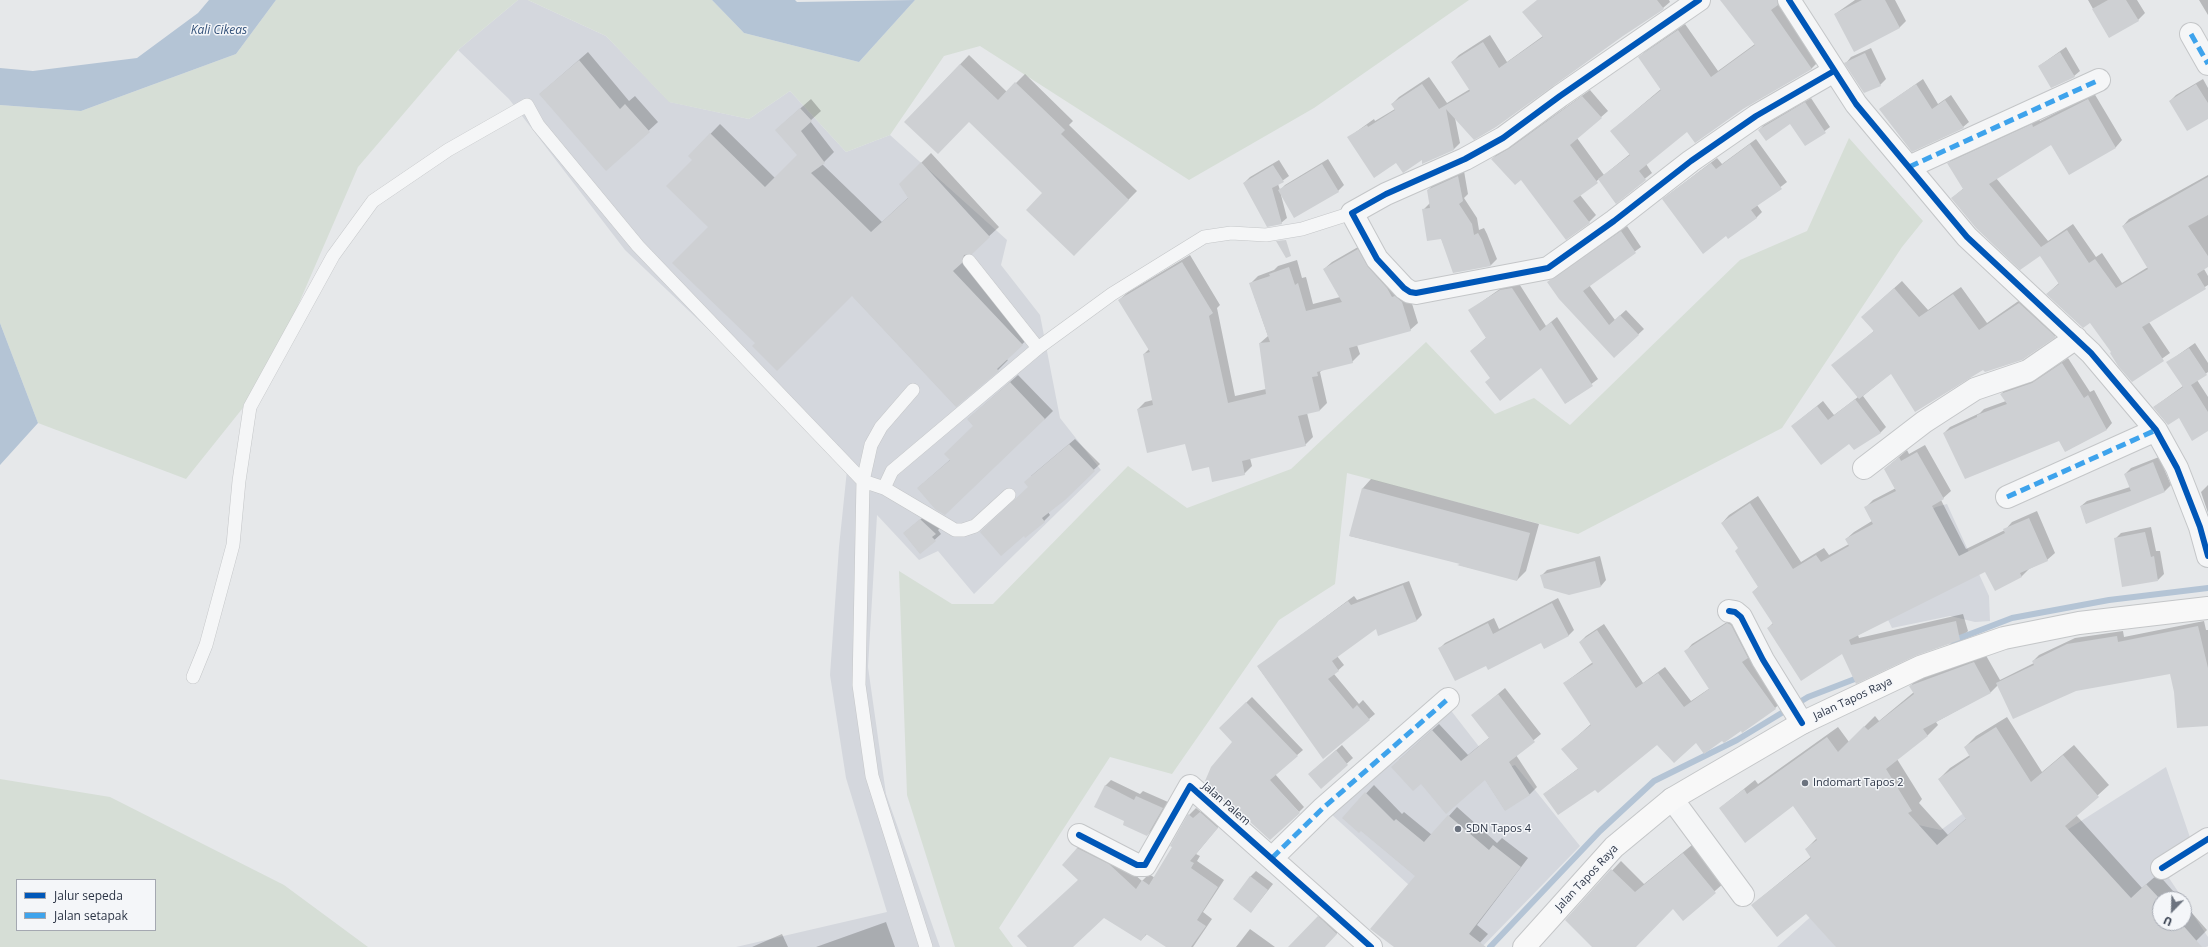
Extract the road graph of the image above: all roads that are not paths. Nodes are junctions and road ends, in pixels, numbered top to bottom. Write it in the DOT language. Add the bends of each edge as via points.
graph roads {
  1 [pos="1699,0"];
  2 [pos="1789,0"];
  3 [pos="2192,34"];
  4 [pos="2208,64"];
  5 [pos="1834,71"];
  6 [pos="2098,80"];
  7 [pos="1909,167"];
  8 [pos="1352,213"];
  9 [pos="969,261"];
  10 [pos="2076,338"];
  11 [pos="1038,348"];
  12 [pos="913,390"];
  13 [pos="2156,430"];
  14 [pos="1864,468"];
  15 [pos="863,481"];
  16 [pos="884,488"];
  17 [pos="1009,495"];
  18 [pos="2007,497"];
  19 [pos="2208,556"];
  20 [pos="2208,608"];
  21 [pos="1729,611"];
  22 [pos="193,677"];
  23 [pos="1448,699"];
  24 [pos="1794,712"];
  25 [pos="1672,799"];
  26 [pos="1079,835"];
  27 [pos="2208,840"];
  28 [pos="1272,858"];
  29 [pos="2162,868"];
  30 [pos="1743,895"];
  31 [pos="926,947"];
  32 [pos="1371,947"];
  33 [pos="1524,947"];
  1 -- 8 [label="street" via="1503,138"];
  2 -- 5 [label="street"];
  3 -- 4 [label="street"];
  5 -- 7 [label="street" via="1856,104"];
  5 -- 8 [label="street" via="1737,129 1548,268 1422,292 1410,292 1377,259"];
  6 -- 7 [label="street"];
  7 -- 10 [label="street" via="1967,237"];
  8 -- 11 [label="lane" via="1302,229 1266,235 1232,232 1204,237 1112,294"];
  9 -- 11 [label="lane"];
  10 -- 13 [label="street"];
  10 -- 14 [label="street" via="2028,371 1975,389 1924,422"];
  11 -- 16 [label="lane" via="892,471"];
  12 -- 15 [label="lane" via="871,445"];
  13 -- 18 [label="street"];
  13 -- 19 [label="street" via="2177,468 2200,527"];
  15 -- 16 [label="lane"];
  15 -- 22 [label="lane" via="638,246 538,125 527,105 448,150 373,201 332,256 250,406 233,545 206,645"];
  15 -- 31 [label="lane" via="859,685 872,776"];
  16 -- 17 [label="lane" via="955,530 975,526"];
  20 -- 24 [label="main road, Jalan Tapos Raya" via="2079,623 2004,638"];
  21 -- 24 [label="street" via="1741,617"];
  23 -- 28 [label="street" via="1322,809"];
  24 -- 25 [label="main road, Jalan Tapos Raya"];
  25 -- 30 [label="street"];
  25 -- 33 [label="main road, Jalan Tapos Raya" via="1614,847"];
  26 -- 28 [label="street, Jalan Palem" via="1137,866 1145,865 1190,786"];
  27 -- 29 [label="street"];
  28 -- 32 [label="street, Jalan Palem"];
}
